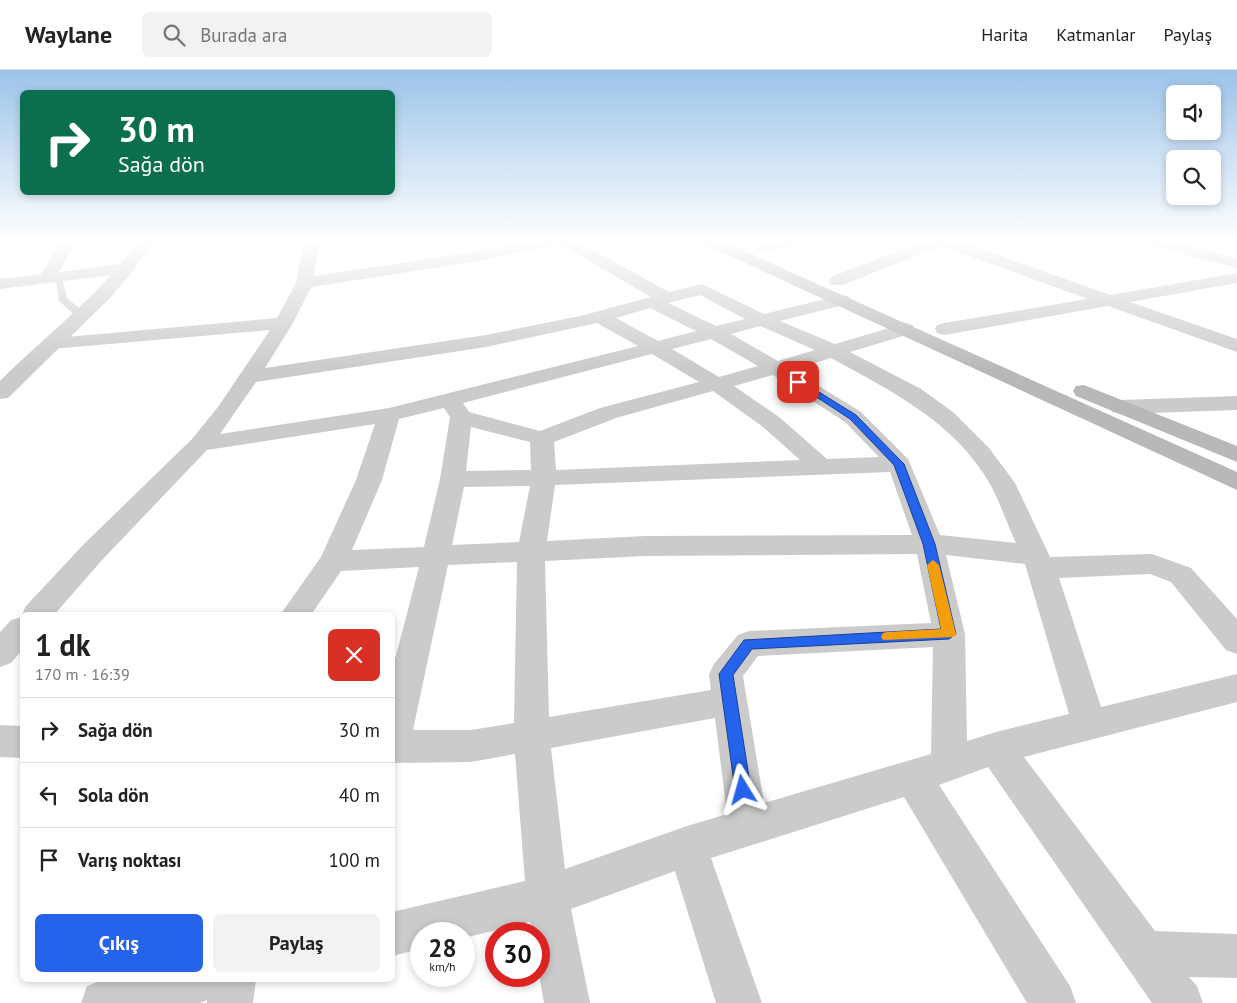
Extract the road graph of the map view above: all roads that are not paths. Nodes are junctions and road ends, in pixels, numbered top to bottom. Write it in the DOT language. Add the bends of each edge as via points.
graph roads {
  1 [pos="54,283"];
  2 [pos="114,283"];
  3 [pos="305,283"];
  4 [pos="308,283"];
  5 [pos="631,283"];
  6 [pos="820,283"];
  7 [pos="825,283"];
  8 [pos="854,283"];
  9 [pos="1059,283"];
  10 [pos="1210,283"];
  11 [pos="839,290"];
  12 [pos="658,300"];
  13 [pos="1107,300"];
  14 [pos="82,316"];
  15 [pos="599,316"];
  16 [pos="762,320"];
  17 [pos="284,323"];
  18 [pos="906,329"];
  19 [pos="944,329"];
  20 [pos="715,333"];
  21 [pos="51,343"];
  22 [pos="1237,346"];
  23 [pos="657,348"];
  24 [pos="832,350"];
  25 [pos="776,368"];
  26 [pos="247,377"];
  27 [pos="719,384"];
  28 [pos="0,393"];
  29 [pos="1237,403"];
  30 [pos="1120,407"];
  31 [pos="455,408"];
  32 [pos="390,415"];
  33 [pos="542,438"];
  34 [pos="200,444"];
  35 [pos="1237,456"];
  36 [pos="899,464"];
  37 [pos="822,468"];
  38 [pos="544,478"];
  39 [pos="454,479"];
  40 [pos="1237,482"];
  41 [pos="929,544"];
  42 [pos="530,551"];
  43 [pos="437,557"];
  44 [pos="332,561"];
  45 [pos="1038,562"];
  46 [pos="39,612"];
  47 [pos="297,612"];
  48 [pos="20,631"];
  49 [pos="949,634"];
  50 [pos="1237,641"];
  51 [pos="0,654"];
  52 [pos="1237,688"];
  53 [pos="730,702"];
  54 [pos="1089,724"];
  55 [pos="395,733"];
  56 [pos="532,737"];
  57 [pos="0,741"];
  58 [pos="20,742"];
  59 [pos="395,746"];
  60 [pos="996,748"];
  61 [pos="931,770"];
  62 [pos="748,826"];
  63 [pos="687,846"];
  64 [pos="547,897"];
  65 [pos="395,933"];
  66 [pos="1144,953"];
  67 [pos="1237,956"];
  68 [pos="113,982"];
  69 [pos="192,982"];
  70 [pos="233,982"];
  71 [pos="104,1003"];
  72 [pos="230,1003"];
  73 [pos="567,1003"];
  74 [pos="739,1003"];
  75 [pos="1053,1003"];
  76 [pos="1180,1003"];
  1 -- 14 [label="lane" via="62,300"];
  2 -- 14 [label="street"];
  3 -- 4 [label="street"];
  3 -- 17 [label="street"];
  5 -- 12 [label="street"];
  6 -- 11 [label="main road"];
  7 -- 11 [label="main road"];
  8 -- 11 [label="street"];
  9 -- 13 [label="street"];
  10 -- 13 [label="street"];
  11 -- 16 [label="street"];
  11 -- 18 [label="main road"];
  11 -- 19 [label="main road"];
  12 -- 15 [label="street"];
  12 -- 16 [label="street" via="702,289"];
  12 -- 20 [label="street"];
  13 -- 19 [label="street"];
  13 -- 22 [label="street"];
  14 -- 21 [label="street"];
  15 -- 23 [label="street"];
  15 -- 26 [label="street" via="486,341"];
  16 -- 20 [label="street"];
  16 -- 24 [label="street"];
  17 -- 21 [label="street"];
  17 -- 26 [label="street"];
  18 -- 24 [label="street"];
  18 -- 40 [label="main road"];
  19 -- 30 [label="main road"];
  20 -- 23 [label="street"];
  20 -- 25 [label="street"];
  21 -- 28 [label="street"];
  23 -- 27 [label="street"];
  23 -- 31 [label="street"];
  24 -- 25 [label="street"];
  24 -- 45 [label="street" via="912,394 945,417 980,453 1002,483"];
  25 -- 27 [label="street"];
  25 -- 36 [label="street" via="853,417"];
  26 -- 34 [label="street"];
  27 -- 33 [label="street" via="608,413"];
  27 -- 37 [label="street" via="795,440"];
  29 -- 30 [label="street"];
  30 -- 35 [label="main road"];
  31 -- 32 [label="street"];
  31 -- 33 [label="street"];
  31 -- 39 [label="street"];
  32 -- 34 [label="street"];
  32 -- 44 [label="street" via="369,480"];
  33 -- 38 [label="street"];
  34 -- 46 [label="street"];
  36 -- 37 [label="street"];
  36 -- 41 [label="street"];
  37 -- 38 [label="street"];
  38 -- 39 [label="street"];
  38 -- 42 [label="street"];
  39 -- 43 [label="street"];
  41 -- 42 [label="street" via="646,546"];
  41 -- 45 [label="street"];
  41 -- 49 [label="street"];
  42 -- 43 [label="street"];
  42 -- 56 [label="street"];
  43 -- 44 [label="street"];
  43 -- 55 [label="street"];
  44 -- 47 [label="street"];
  45 -- 50 [label="street" via="1152,564 1181,575"];
  45 -- 54 [label="street"];
  48 -- 51 [label="street"];
  49 -- 53 [label="street" via="749,644 726,674"];
  49 -- 61 [label="street"];
  52 -- 54 [label="street"];
  53 -- 56 [label="street"];
  53 -- 62 [label="street"];
  54 -- 60 [label="street"];
  56 -- 59 [label="street" via="471,746"];
  56 -- 64 [label="street"];
  57 -- 58 [label="street"];
  60 -- 61 [label="street"];
  60 -- 66 [label="street"];
  61 -- 62 [label="street"];
  61 -- 75 [label="street"];
  62 -- 63 [label="street"];
  63 -- 64 [label="street"];
  63 -- 74 [label="street"];
  64 -- 65 [label="street"];
  64 -- 73 [label="street"];
  66 -- 67 [label="street"];
  66 -- 76 [label="street"];
  68 -- 71 [label="street"];
  69 -- 71 [label="street"];
  70 -- 72 [label="street"];
}
